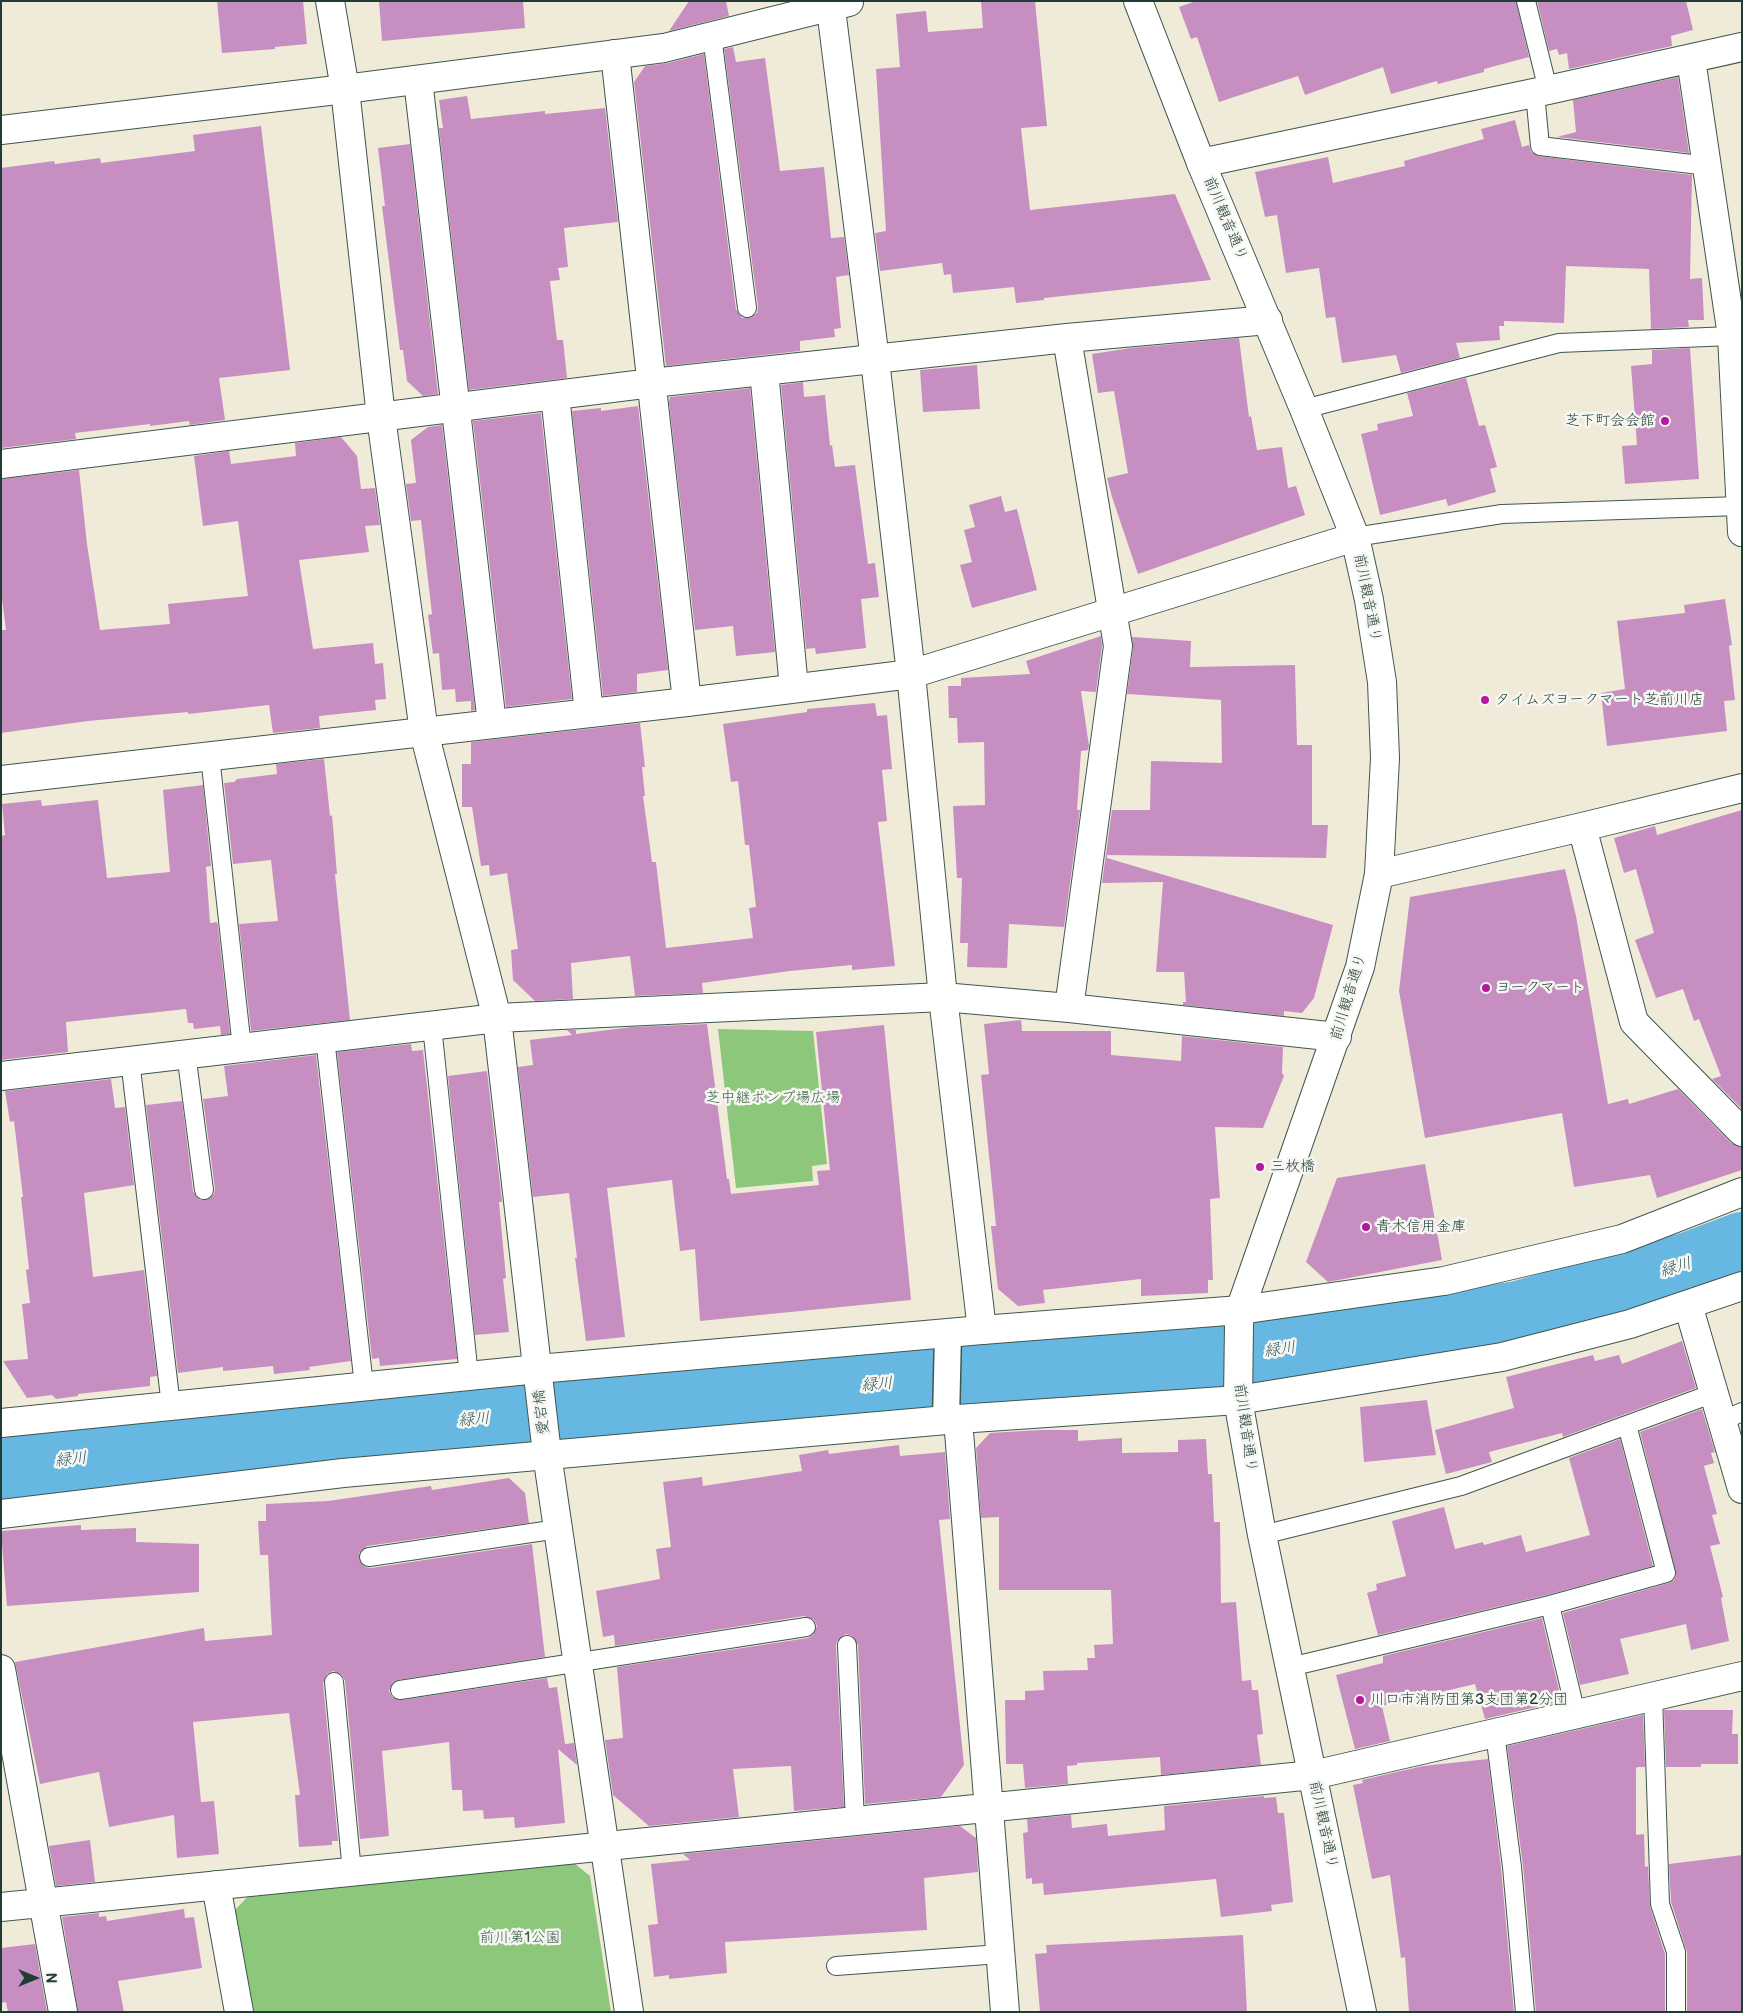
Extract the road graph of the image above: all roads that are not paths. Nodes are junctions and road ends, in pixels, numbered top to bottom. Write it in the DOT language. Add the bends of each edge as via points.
graph roads {
  1 [pos="330,1"];
  2 [pos="1138,1"];
  3 [pos="1526,1"];
  4 [pos="837,3"];
  5 [pos="712,36"];
  6 [pos="1742,47"];
  7 [pos="615,54"];
  8 [pos="1691,59"];
  9 [pos="418,80"];
  10 [pos="345,89"];
  11 [pos="1541,92"];
  12 [pos="1,130"];
  13 [pos="1202,163"];
  14 [pos="1708,166"];
  15 [pos="747,308"];
  16 [pos="1268,320"];
  17 [pos="1732,336"];
  18 [pos="1067,338"];
  19 [pos="875,360"];
  20 [pos="764,371"];
  21 [pos="652,383"];
  22 [pos="555,395"];
  23 [pos="455,408"];
  24 [pos="1304,408"];
  25 [pos="381,417"];
  26 [pos="1,464"];
  27 [pos="1741,519"];
  28 [pos="1355,537"];
  29 [pos="1112,612"];
  30 [pos="910,674"];
  31 [pos="794,688"];
  32 [pos="687,702"];
  33 [pos="589,713"];
  34 [pos="492,724"];
  35 [pos="424,732"];
  36 [pos="210,756"];
  37 [pos="1,780"];
  38 [pos="1742,788"];
  39 [pos="1582,827"];
  40 [pos="1379,874"];
  41 [pos="943,997"];
  42 [pos="1069,1008"];
  43 [pos="497,1018"];
  44 [pos="432,1026"];
  45 [pos="1337,1037"];
  46 [pos="325,1038"];
  47 [pos="242,1048"];
  48 [pos="186,1053"];
  49 [pos="130,1060"];
  50 [pos="1,1076"];
  51 [pos="1742,1132"];
  52 [pos="204,1190"];
  53 [pos="1742,1192"];
  54 [pos="1742,1286"];
  55 [pos="1688,1305"];
  56 [pos="1240,1318"];
  57 [pos="982,1330"];
  58 [pos="948,1333"];
  59 [pos="538,1370"];
  60 [pos="469,1376"];
  61 [pos="364,1386"];
  62 [pos="1238,1390"];
  63 [pos="1714,1394"];
  64 [pos="171,1406"];
  65 [pos="1732,1416"];
  66 [pos="952,1420"];
  67 [pos="1,1423"];
  68 [pos="1627,1425"];
  69 [pos="547,1453"];
  70 [pos="1742,1489"];
  71 [pos="1,1514"];
  72 [pos="558,1529"];
  73 [pos="1262,1535"];
  74 [pos="368,1557"];
  75 [pos="1550,1605"];
  76 [pos="806,1627"];
  77 [pos="848,1645"];
  78 [pos="577,1662"];
  79 [pos="1290,1667"];
  80 [pos="1,1669"];
  81 [pos="1742,1676"];
  82 [pos="334,1682"];
  83 [pos="400,1690"];
  84 [pos="1653,1696"];
  85 [pos="1576,1714"];
  86 [pos="1495,1732"];
  87 [pos="1313,1776"];
  88 [pos="988,1808"];
  89 [pos="856,1821"];
  90 [pos="604,1846"];
  91 [pos="352,1872"];
  92 [pos="216,1885"];
  93 [pos="43,1903"];
  94 [pos="1,1907"];
  95 [pos="1000,1954"];
  96 [pos="836,1966"];
  97 [pos="63,2012"];
  98 [pos="239,2012"];
  99 [pos="629,2012"];
  100 [pos="1005,2012"];
  101 [pos="1362,2012"];
  102 [pos="1525,2012"];
  103 [pos="1676,2012"];
  1 -- 10 [label="street, 愛宕橋"];
  2 -- 13 [label="street, 前川観音通り"];
  3 -- 11 [label="lane"];
  4 -- 5 [label="street"];
  4 -- 19 [label="street"];
  5 -- 7 [label="street" via="664,48"];
  5 -- 15 [label="lane"];
  6 -- 8 [label="street"];
  7 -- 9 [label="street"];
  7 -- 21 [label="street"];
  8 -- 11 [label="street"];
  8 -- 14 [label="street"];
  9 -- 10 [label="street"];
  9 -- 23 [label="street"];
  10 -- 12 [label="street"];
  10 -- 25 [label="street, 愛宕橋"];
  11 -- 13 [label="street"];
  11 -- 14 [label="lane" via="1540,146"];
  13 -- 16 [label="street, 前川観音通り"];
  14 -- 17 [label="street"];
  16 -- 18 [label="street"];
  16 -- 24 [label="street, 前川観音通り"];
  17 -- 24 [label="lane" via="1558,343"];
  17 -- 27 [label="street"];
  18 -- 19 [label="street"];
  18 -- 29 [label="street"];
  19 -- 20 [label="street"];
  19 -- 30 [label="street"];
  20 -- 21 [label="street"];
  20 -- 31 [label="street"];
  21 -- 22 [label="street"];
  21 -- 32 [label="street"];
  22 -- 23 [label="street"];
  22 -- 33 [label="street"];
  23 -- 25 [label="street"];
  23 -- 34 [label="street"];
  24 -- 28 [label="street, 前川観音通り"];
  25 -- 26 [label="street"];
  25 -- 35 [label="street, 愛宕橋"];
  27 -- 28 [label="lane" via="1502,514"];
  28 -- 29 [label="street"];
  28 -- 40 [label="street, 前川観音通り" via="1382,682 1385,758"];
  29 -- 30 [label="street"];
  29 -- 42 [label="street" via="1118,646"];
  30 -- 31 [label="street"];
  30 -- 41 [label="street"];
  31 -- 32 [label="street"];
  32 -- 33 [label="street"];
  33 -- 34 [label="street"];
  34 -- 35 [label="street"];
  35 -- 36 [label="street"];
  35 -- 43 [label="street, 愛宕橋"];
  36 -- 37 [label="street"];
  36 -- 47 [label="lane"];
  38 -- 39 [label="street"];
  39 -- 40 [label="street"];
  39 -- 51 [label="street" via="1634,1022"];
  40 -- 45 [label="street, 前川観音通り" via="1360,967"];
  41 -- 42 [label="street"];
  41 -- 43 [label="street"];
  41 -- 57 [label="street"];
  42 -- 45 [label="street"];
  43 -- 44 [label="street"];
  43 -- 59 [label="street, 愛宕橋"];
  44 -- 46 [label="street"];
  44 -- 60 [label="lane"];
  45 -- 56 [label="street, 前川観音通り"];
  46 -- 47 [label="street"];
  46 -- 61 [label="lane"];
  47 -- 48 [label="street"];
  48 -- 49 [label="street"];
  48 -- 52 [label="lane"];
  49 -- 50 [label="street"];
  49 -- 64 [label="lane"];
  53 -- 56 [label="street" via="1622,1239 1444,1281"];
  54 -- 55 [label="street"];
  55 -- 62 [label="street" via="1630,1324 1502,1357"];
  55 -- 63 [label="street"];
  56 -- 57 [label="street"];
  56 -- 62 [label="street, 前川観音通り"];
  57 -- 58 [label="street"];
  58 -- 59 [label="street"];
  58 -- 66 [label="street"];
  59 -- 60 [label="street"];
  59 -- 69 [label="street, 愛宕橋"];
  60 -- 61 [label="street"];
  61 -- 64 [label="street"];
  62 -- 66 [label="street"];
  62 -- 73 [label="street, 前川観音通り"];
  63 -- 65 [label="street"];
  63 -- 68 [label="lane"];
  64 -- 67 [label="street"];
  65 -- 70 [label="street"];
  66 -- 69 [label="street"];
  66 -- 88 [label="street"];
  68 -- 73 [label="lane" via="1461,1486"];
  68 -- 75 [label="lane" via="1666,1573"];
  69 -- 71 [label="street" via="343,1473"];
  69 -- 72 [label="street, 愛宕橋"];
  72 -- 74 [label="lane"];
  72 -- 78 [label="street, 愛宕橋"];
  73 -- 79 [label="street, 前川観音通り"];
  75 -- 79 [label="lane"];
  75 -- 85 [label="lane"];
  76 -- 78 [label="lane"];
  77 -- 89 [label="lane"];
  78 -- 83 [label="lane"];
  78 -- 90 [label="street, 愛宕橋"];
  79 -- 87 [label="street, 前川観音通り"];
  80 -- 93 [label="street"];
  81 -- 84 [label="street"];
  82 -- 91 [label="lane"];
  84 -- 85 [label="street"];
  84 -- 103 [label="lane" via="1660,1904 1676,1952"];
  85 -- 86 [label="street"];
  86 -- 87 [label="street"];
  86 -- 102 [label="lane" via="1512,1867"];
  87 -- 88 [label="street"];
  87 -- 101 [label="street, 前川観音通り"];
  88 -- 89 [label="street"];
  88 -- 95 [label="street"];
  89 -- 90 [label="street"];
  90 -- 91 [label="street"];
  90 -- 99 [label="street, 愛宕橋"];
  91 -- 92 [label="street"];
  92 -- 93 [label="street"];
  92 -- 98 [label="street"];
  93 -- 94 [label="street"];
  93 -- 97 [label="street"];
  95 -- 96 [label="lane"];
  95 -- 100 [label="street"];
}
